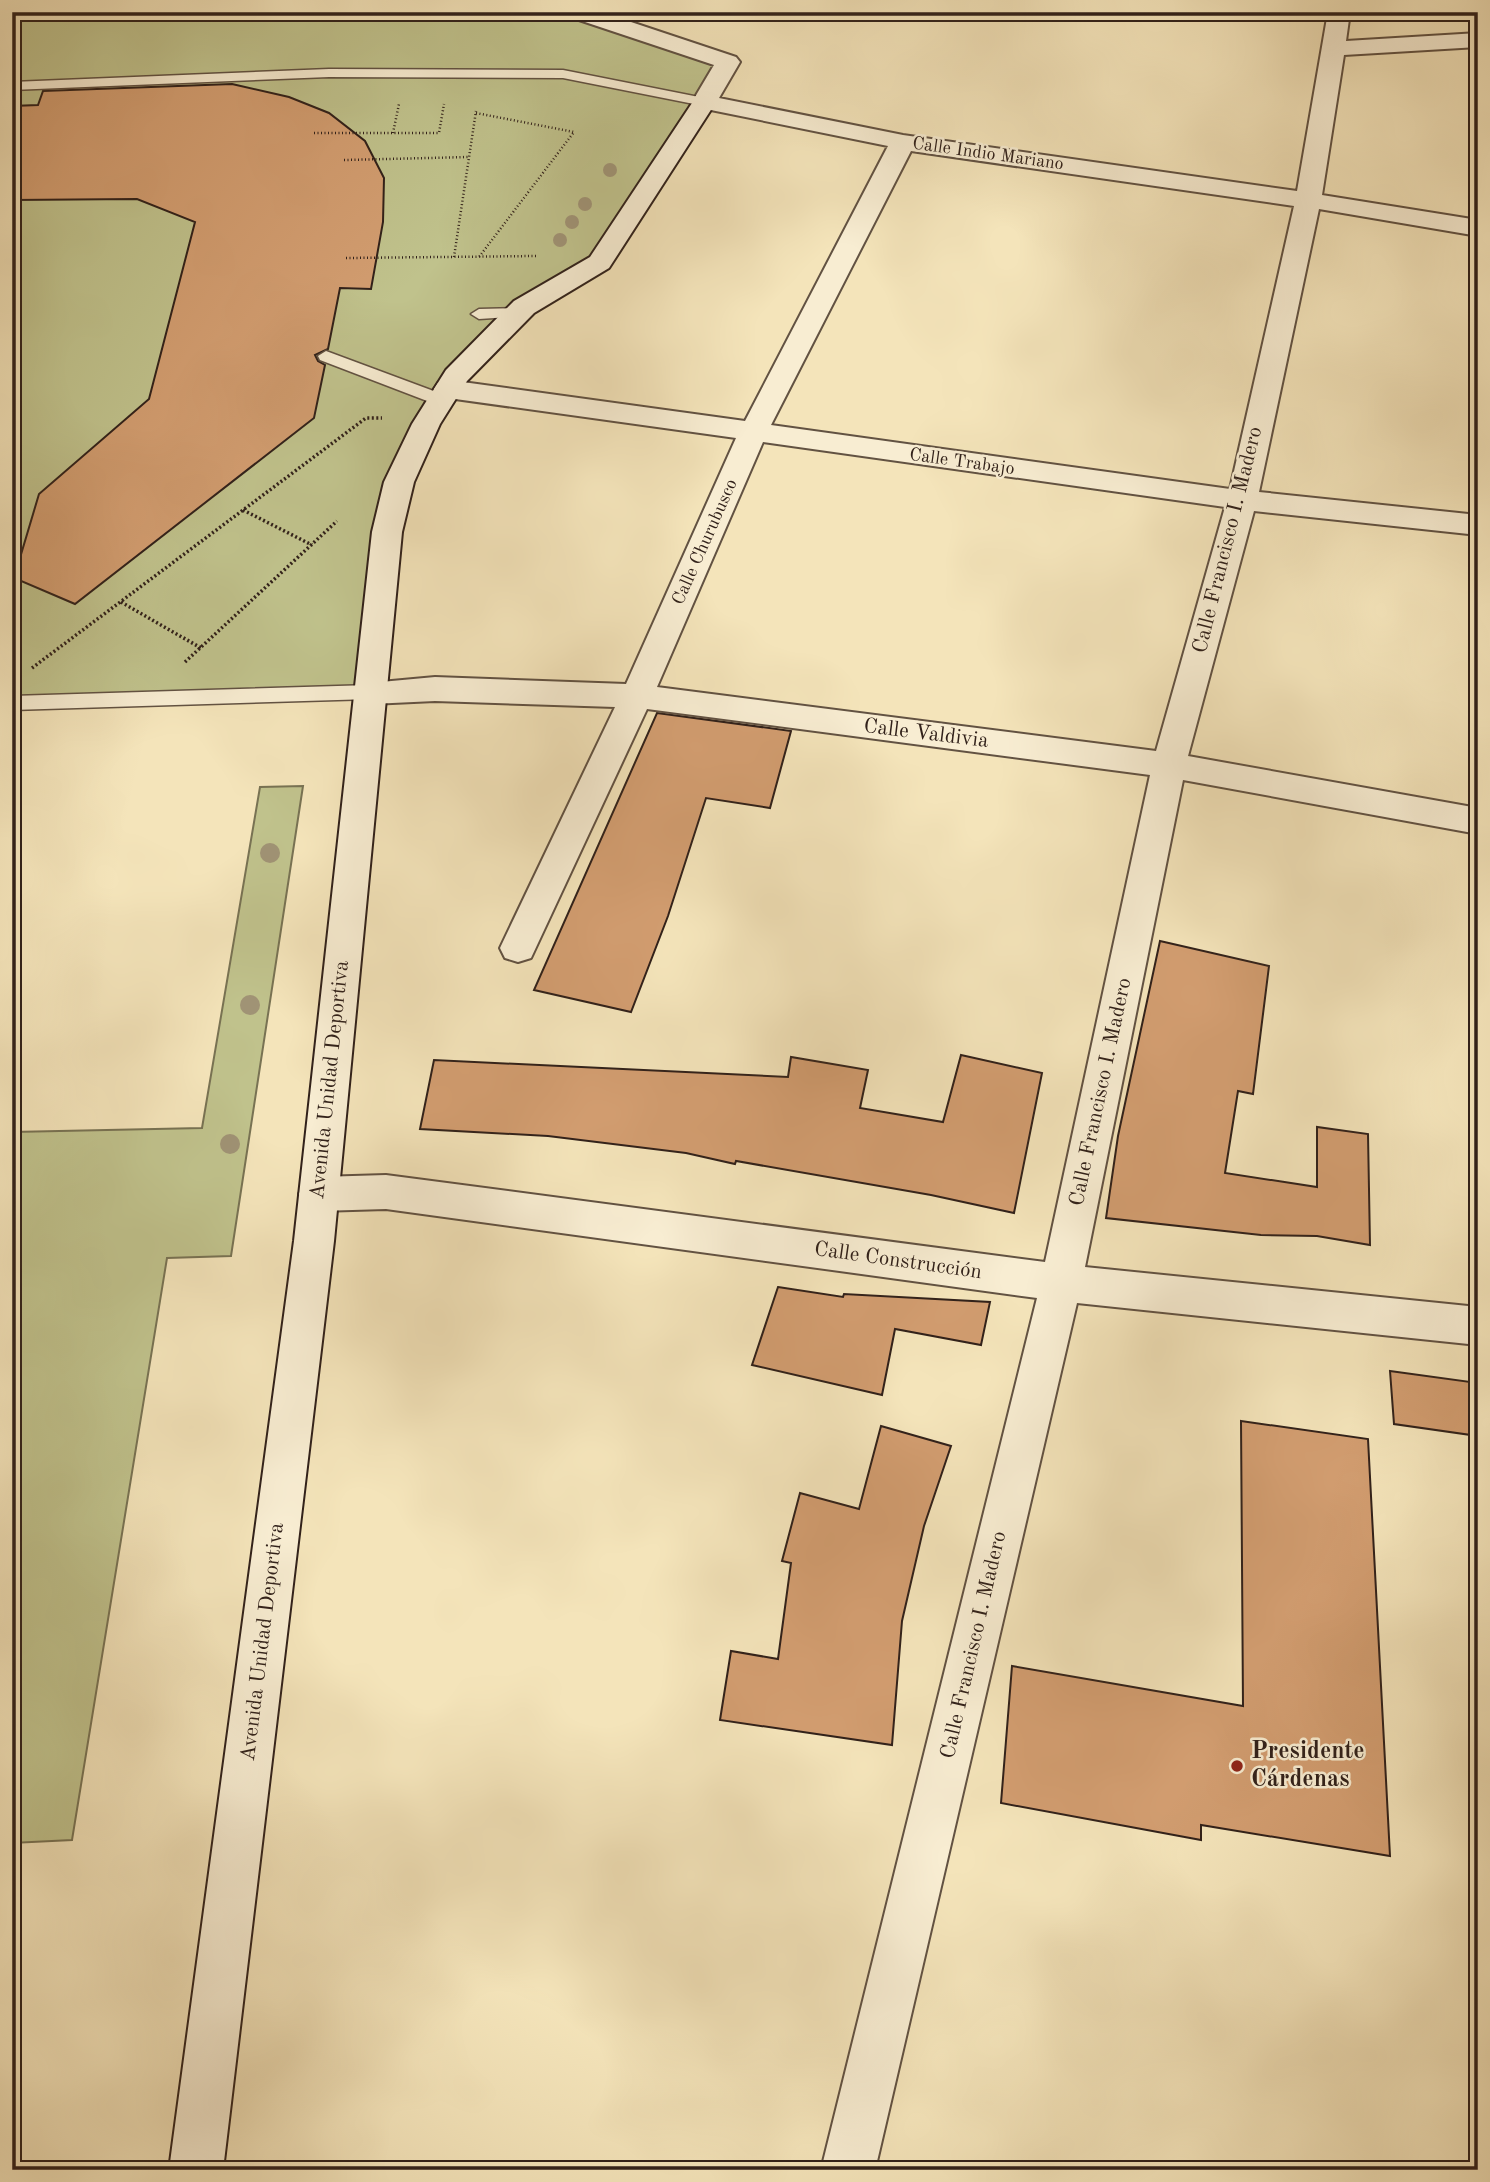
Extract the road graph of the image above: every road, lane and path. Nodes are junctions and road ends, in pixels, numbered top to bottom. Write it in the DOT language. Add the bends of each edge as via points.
graph roads {
  1 [pos="578,12"];
  2 [pos="1336,31"];
  3 [pos="1478,40"];
  4 [pos="12,86"];
  5 [pos="445,96"];
  6 [pos="704,102"];
  7 [pos="477,105"];
  8 [pos="476,113"];
  9 [pos="314,133"];
  10 [pos="903,142"];
  11 [pos="469,157"];
  12 [pos="344,160"];
  13 [pos="1308,200"];
  14 [pos="1478,228"];
  15 [pos="540,256"];
  16 [pos="454,257"];
  17 [pos="479,257"];
  18 [pos="346,258"];
  19 [pos="517,313"];
  20 [pos="479,314"];
  21 [pos="326,356"];
  22 [pos="445,395"];
  23 [pos="382,418"];
  24 [pos="753,433"];
  25 [pos="1242,500"];
  26 [pos="243,510"];
  27 [pos="337,521"];
  28 [pos="1478,525"];
  29 [pos="312,545"];
  30 [pos="121,602"];
  31 [pos="201,648"];
  32 [pos="26,673"];
  33 [pos="371,692"];
  34 [pos="637,696"];
  35 [pos="146,698"];
  36 [pos="12,703"];
  37 [pos="1169,765"];
  38 [pos="1478,821"];
  39 [pos="518,948"];
  40 [pos="318,1194"];
  41 [pos="1061,1283"];
  42 [pos="1478,1326"];
  43 [pos="196,2170"];
  44 [pos="848,2170"];
  1 -- 6 [label="street" via="729,62"];
  2 -- 3 [label="street"];
  2 -- 13 [label="street, Calle Francisco I. Madero"];
  4 -- 6 [label="lane" via="329,73 564,74"];
  5 -- 9 [label="path" via="439,133"];
  6 -- 10 [label="street, Calle Indio Mariano"];
  6 -- 19 [label="street, Avenida Unidad Deportiva" via="600,262"];
  7 -- 8 [label="path"];
  8 -- 11 [label="path"];
  8 -- 17 [label="path" via="573,132"];
  10 -- 13 [label="street, Calle Indio Mariano"];
  10 -- 24 [label="street, Calle Churubusco"];
  11 -- 12 [label="path"];
  11 -- 16 [label="path"];
  13 -- 14 [label="street, Calle Indio Mariano"];
  13 -- 25 [label="street, Calle Francisco I. Madero"];
  15 -- 17 [label="path"];
  16 -- 17 [label="path"];
  16 -- 18 [label="path"];
  19 -- 20 [label="lane"];
  19 -- 22 [label="street, Avenida Unidad Deportiva" via="456,376"];
  21 -- 22 [label="lane"];
  22 -- 24 [label="street, Calle Trabajo"];
  22 -- 33 [label="street, Avenida Unidad Deportiva" via="399,482 387,532"];
  23 -- 26 [label="path" via="366,418"];
  24 -- 25 [label="street, Calle Trabajo"];
  24 -- 34 [label="street, Calle Churubusco"];
  25 -- 28 [label="street, Calle Trabajo"];
  25 -- 37 [label="street, Calle Francisco I. Madero"];
  26 -- 29 [label="path"];
  26 -- 30 [label="path"];
  27 -- 29 [label="path"];
  29 -- 31 [label="path"];
  30 -- 31 [label="path"];
  30 -- 32 [label="path"];
  31 -- 35 [label="path"];
  33 -- 34 [label="street, Calle Valdivia" via="435,689"];
  33 -- 35 [label="lane"];
  33 -- 40 [label="street, Avenida Unidad Deportiva"];
  34 -- 37 [label="street, Calle Valdivia"];
  34 -- 39 [label="street, Calle Churubusco"];
  35 -- 36 [label="lane"];
  37 -- 38 [label="street, Calle Valdivia"];
  37 -- 41 [label="street, Calle Francisco I. Madero"];
  40 -- 41 [label="street, Calle Construcción" via="386,1192"];
  40 -- 43 [label="street, Avenida Unidad Deportiva"];
  41 -- 42 [label="street, Calle Construcción"];
  41 -- 44 [label="street, Calle Francisco I. Madero"];
}
